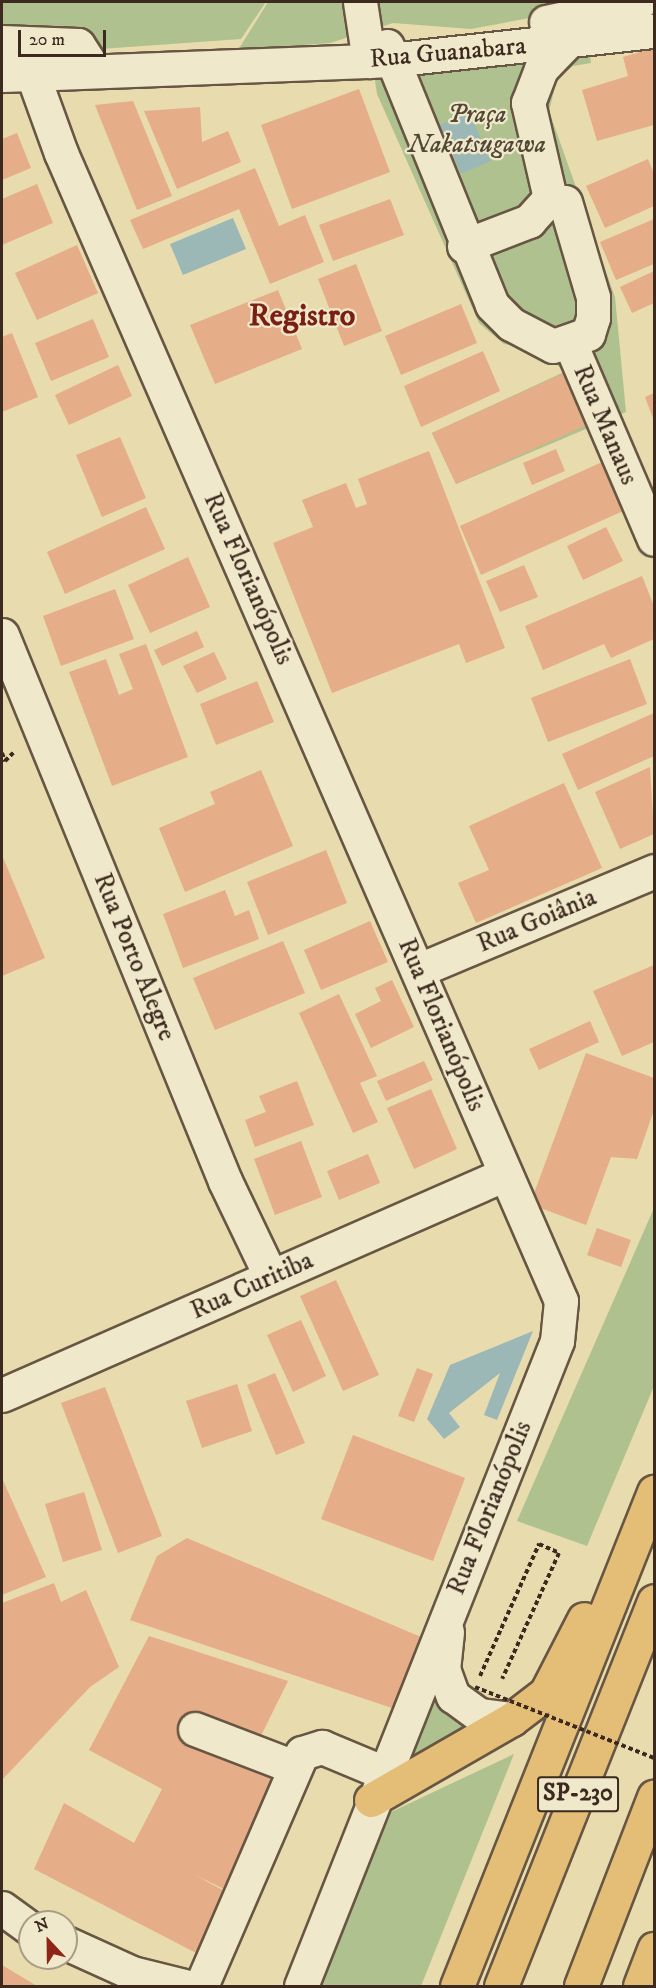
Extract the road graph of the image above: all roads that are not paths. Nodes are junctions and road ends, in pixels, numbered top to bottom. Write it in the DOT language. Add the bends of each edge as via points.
graph roads {
  1 [pos="360,2"];
  2 [pos="640,2"];
  3 [pos="654,32"];
  4 [pos="569,40"];
  5 [pos="2,42"];
  6 [pos="378,54"];
  7 [pos="94,70"];
  8 [pos="17,74"];
  9 [pos="565,202"];
  10 [pos="464,246"];
  11 [pos="570,343"];
  12 [pos="654,539"];
  13 [pos="2,635"];
  14 [pos="654,871"];
  15 [pos="419,970"];
  16 [pos="503,1175"];
  17 [pos="271,1277"];
  18 [pos="2,1395"];
  19 [pos="654,1492"];
  20 [pos="639,1536"];
  21 [pos="654,1601"];
  22 [pos="451,1603"];
  23 [pos="512,1719"];
  24 [pos="195,1729"];
  25 [pos="294,1767"];
  26 [pos="376,1786"];
  27 [pos="654,1797"];
  28 [pos="78,1948"];
  29 [pos="654,1949"];
  30 [pos="314,1956"];
  31 [pos="78,1959"];
  32 [pos="120,1986"];
  33 [pos="184,1986"];
  34 [pos="201,1986"];
  35 [pos="273,1986"];
  36 [pos="300,1986"];
  37 [pos="457,1986"];
  38 [pos="501,1986"];
  39 [pos="581,1986"];
  40 [pos="640,1986"];
  1 -- 6 [label="street"];
  2 -- 6 [label="street, Rua Guanabara"];
  3 -- 4 [label="street, Rua Guanabara"];
  4 -- 6 [label="street, Rua Guanabara"];
  4 -- 10 [label="street" via="541,69 528,103 550,198 529,221"];
  5 -- 7 [label="street" via="78,45"];
  6 -- 7 [label="street, Rua Guanabara"];
  6 -- 10 [label="street"];
  7 -- 8 [label="street, Rua Guanabara"];
  8 -- 15 [label="street, Rua Florianópolis" via="66,164"];
  9 -- 11 [label="street" via="594,299 591,328"];
  10 -- 11 [label="street" via="502,316 541,342"];
  11 -- 12 [label="street, Rua Manaus"];
  13 -- 17 [label="street, Rua Porto Alegre" via="225,1181"];
  14 -- 15 [label="street, Rua Goiânia"];
  15 -- 16 [label="street, Rua Florianópolis"];
  16 -- 17 [label="street, Rua Curitiba"];
  16 -- 22 [label="street, Rua Florianópolis" via="554,1275 562,1316 554,1350"];
  17 -- 18 [label="street, Rua Curitiba"];
  19 -- 20 [label="main road"];
  20 -- 23 [label="main road" via="611,1563 546,1693"];
  20 -- 37 [label="main road"];
  21 -- 38 [label="main road, SP-230"];
  22 -- 23 [label="street" via="443,1669 453,1696 479,1715"];
  22 -- 26 [label="street, Rua Florianópolis"];
  23 -- 26 [label="main road"];
  24 -- 25 [label="street"];
  25 -- 26 [label="street" via="302,1753 322,1747"];
  25 -- 34 [label="street"];
  26 -- 30 [label="street, Rua Florianópolis"];
  27 -- 39 [label="main road, SP-230"];
  28 -- 33 [label="street" via="132,1973"];
  29 -- 40 [label="main road"];
  30 -- 35 [label="street" via="298,1976"];
  30 -- 36 [label="street, Rua Florianópolis"];
  31 -- 32 [label="street"];
}
